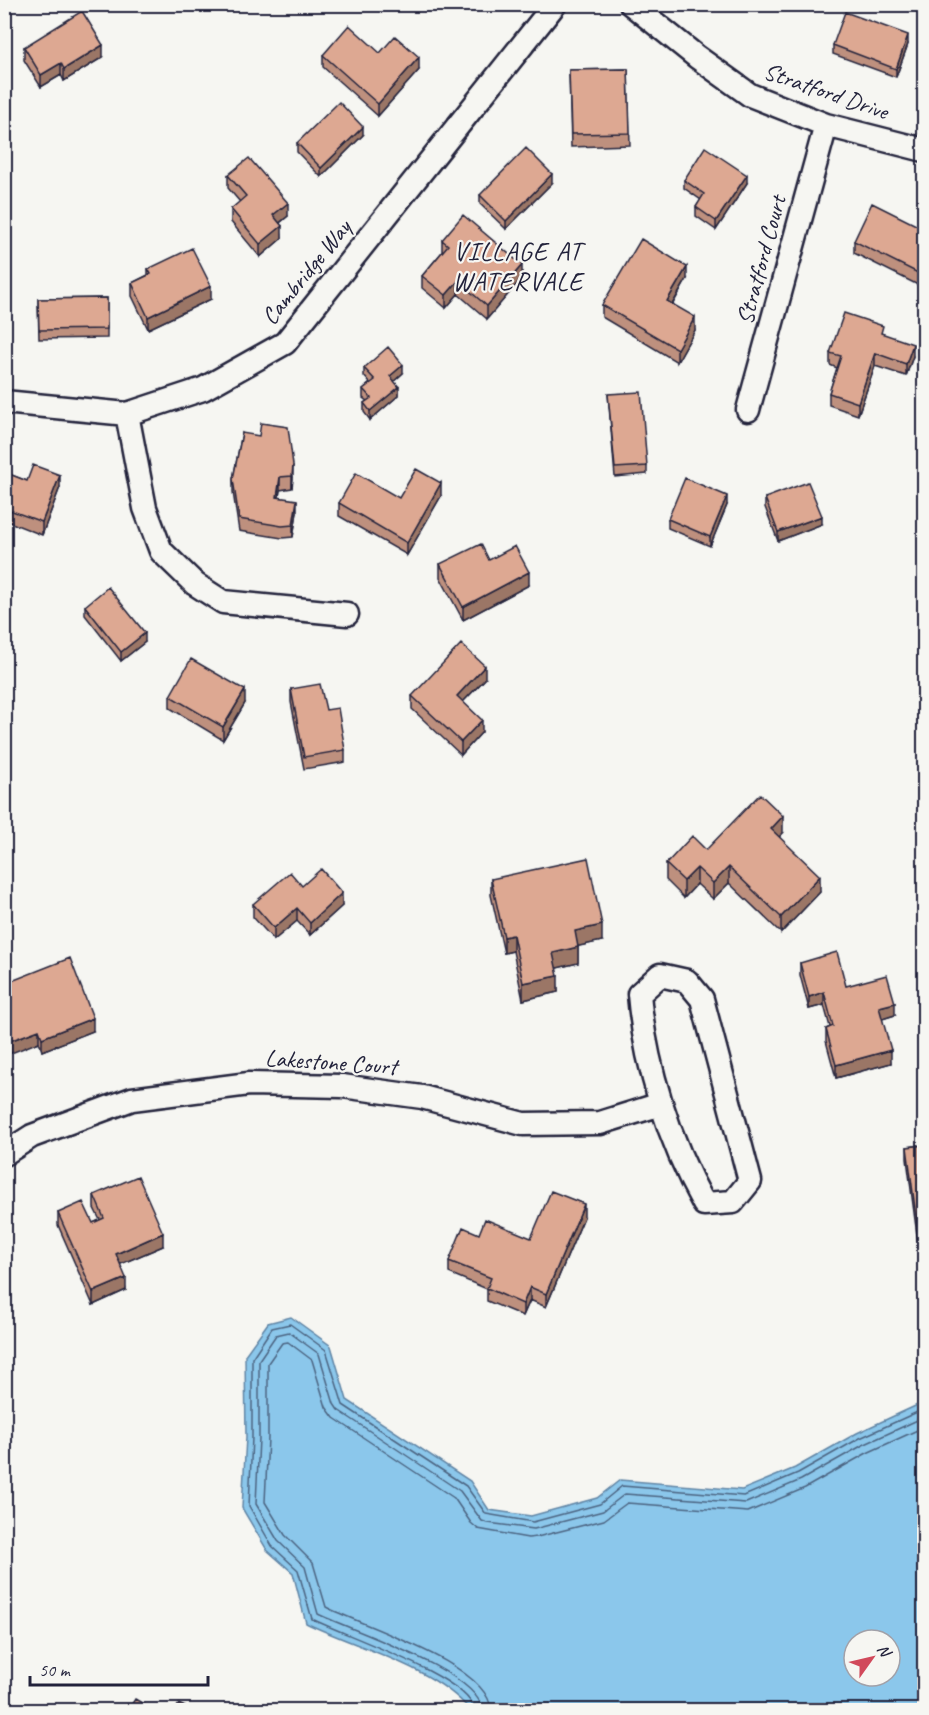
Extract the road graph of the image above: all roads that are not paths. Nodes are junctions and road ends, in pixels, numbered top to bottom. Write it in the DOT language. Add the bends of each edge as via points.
graph roads {
  1 [pos="555,4"];
  2 [pos="631,4"];
  3 [pos="826,125"];
  4 [pos="924,150"];
  5 [pos="4,402"];
  6 [pos="748,410"];
  7 [pos="127,414"];
  8 [pos="347,614"];
  9 [pos="661,1104"];
  10 [pos="4,1154"];
  1 -- 7 [label="street, Cambridge Way" via="285,343 203,389"];
  2 -- 3 [label="street, Stratford Drive" via="750,95"];
  3 -- 4 [label="street, Stratford Drive"];
  3 -- 6 [label="street, Stratford Court"];
  5 -- 7 [label="street, Cambridge Way"];
  7 -- 8 [label="street" via="145,508 161,551 195,584 223,602"];
  9 -- 9 [label="street" via="688,1175 704,1204 733,1202 750,1181 702,999 687,981 660,975 639,994 640,1016"];
  9 -- 10 [label="street, Lakestone Court" via="600,1123 523,1124 422,1097 342,1086 249,1084 132,1100 32,1136"];
}
